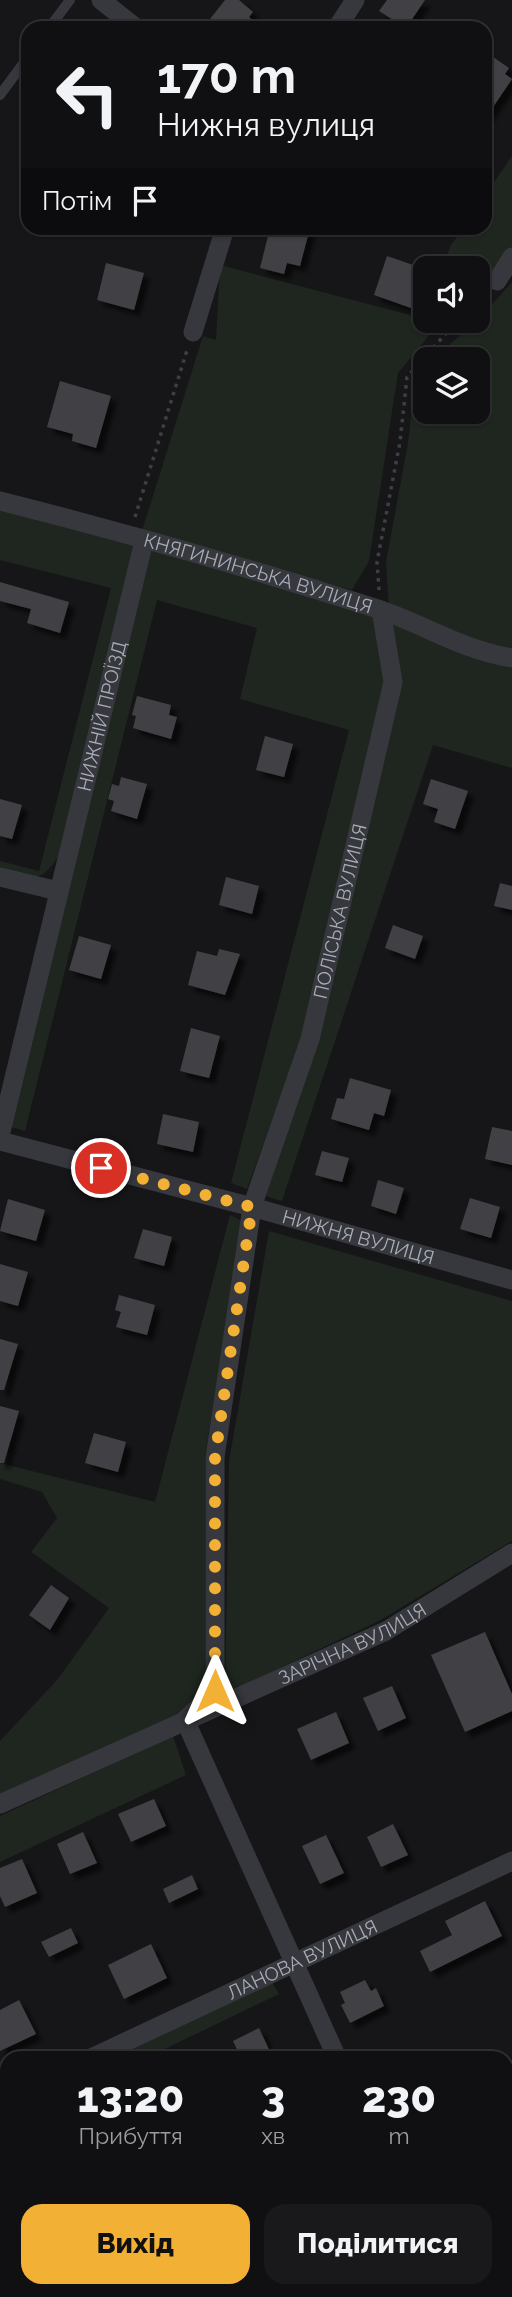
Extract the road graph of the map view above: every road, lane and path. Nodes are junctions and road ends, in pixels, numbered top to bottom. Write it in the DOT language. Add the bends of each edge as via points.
graph roads {
  1 [pos="70,0"];
  2 [pos="101,0"];
  3 [pos="355,0"];
  4 [pos="54,21"];
  5 [pos="127,21"];
  6 [pos="342,21"];
  7 [pos="21,66"];
  8 [pos="0,95"];
  9 [pos="223,235"];
  10 [pos="512,257"];
  11 [pos="497,281"];
  12 [pos="193,332"];
  13 [pos="446,333"];
  14 [pos="0,501"];
  15 [pos="137,538"];
  16 [pos="381,610"];
  17 [pos="512,658"];
  18 [pos="0,877"];
  19 [pos="58,891"];
  20 [pos="0,1136"];
  21 [pos="0,1141"];
  22 [pos="252,1207"];
  23 [pos="512,1280"];
  24 [pos="512,1553"];
  25 [pos="185,1720"];
  26 [pos="0,1804"];
  27 [pos="512,1861"];
  28 [pos="292,1962"];
  29 [pos="106,2051"];
  30 [pos="334,2051"];
  1 -- 4 [label="lane"];
  2 -- 5 [label="street"];
  3 -- 6 [label="street"];
  7 -- 8 [label="lane"];
  9 -- 12 [label="street"];
  10 -- 11 [label="street"];
  12 -- 15 [label="path"];
  13 -- 16 [label="path" via="407,377 377,562"];
  14 -- 15 [label="street, КНЯГИНИНСЬКА ВУЛИЦЯ"];
  15 -- 16 [label="street, КНЯГИНИНСЬКА ВУЛИЦЯ"];
  15 -- 19 [label="street, НИЖНІЙ ПРОЇЗД"];
  16 -- 17 [label="street, КНЯГИНИНСЬКА ВУЛИЦЯ" via="478,652"];
  16 -- 22 [label="street, ПОЛІСЬКА ВУЛИЦЯ" via="393,682 310,1039"];
  18 -- 19 [label="street"];
  19 -- 20 [label="street, НИЖНІЙ ПРОЇЗД"];
  21 -- 22 [label="street, НИЖНЯ ВУЛИЦЯ"];
  22 -- 23 [label="street, НИЖНЯ ВУЛИЦЯ"];
  22 -- 25 [label="street, ЗАРІЧНА ВУЛИЦЯ" via="215,1457 215,1691"];
  24 -- 25 [label="street, ЗАРІЧНА ВУЛИЦЯ" via="386,1631"];
  25 -- 26 [label="street, ЗАРІЧНА ВУЛИЦЯ"];
  25 -- 28 [label="street"];
  27 -- 28 [label="street, ЛАНОВА ВУЛИЦЯ"];
  28 -- 29 [label="street, ЛАНОВА ВУЛИЦЯ"];
  28 -- 30 [label="street"];
}
